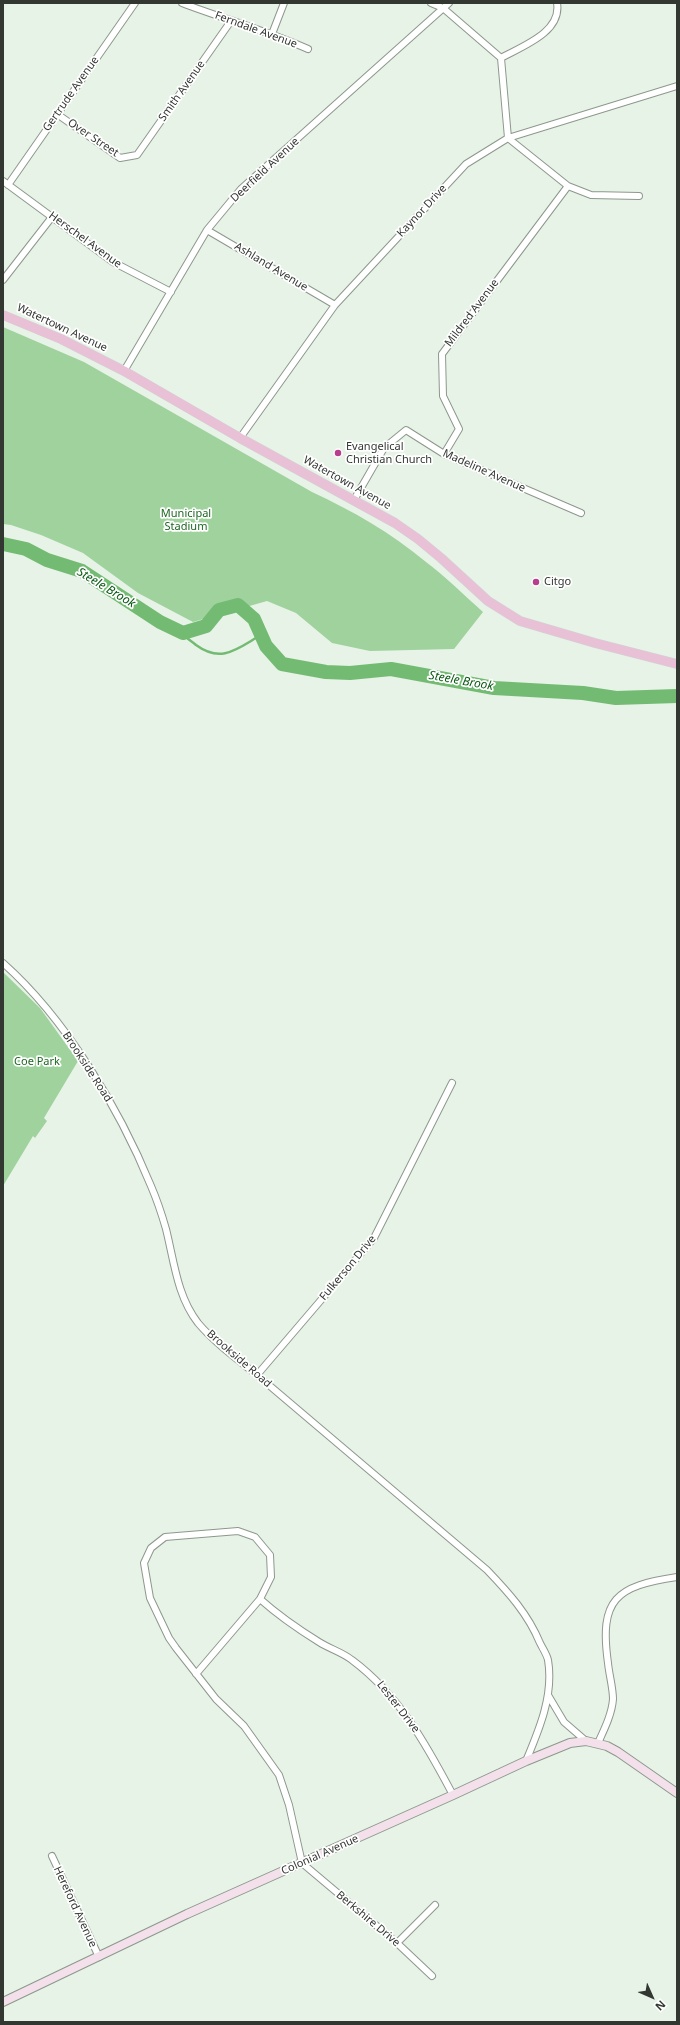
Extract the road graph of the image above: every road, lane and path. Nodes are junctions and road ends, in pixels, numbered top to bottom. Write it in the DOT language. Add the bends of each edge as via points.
graph roads {
  1 [pos="135,3"];
  2 [pos="182,3"];
  3 [pos="284,3"];
  4 [pos="431,3"];
  5 [pos="449,3"];
  6 [pos="557,3"];
  7 [pos="443,8"];
  8 [pos="231,22"];
  9 [pos="272,34"];
  10 [pos="308,49"];
  11 [pos="502,58"];
  12 [pos="676,88"];
  13 [pos="57,114"];
  14 [pos="508,138"];
  15 [pos="130,157"];
  16 [pos="5,183"];
  17 [pos="568,186"];
  18 [pos="639,196"];
  19 [pos="52,217"];
  20 [pos="207,230"];
  21 [pos="3,280"];
  22 [pos="171,292"];
  23 [pos="335,305"];
  24 [pos="3,315"];
  25 [pos="124,371"];
  26 [pos="240,438"];
  27 [pos="444,454"];
  28 [pos="354,500"];
  29 [pos="581,514"];
  30 [pos="677,664"];
  31 [pos="3,963"];
  32 [pos="452,1083"];
  33 [pos="257,1375"];
  34 [pos="677,1577"];
  35 [pos="260,1599"];
  36 [pos="196,1674"];
  37 [pos="548,1695"];
  38 [pos="586,1741"];
  39 [pos="598,1743"];
  40 [pos="526,1761"];
  41 [pos="677,1793"];
  42 [pos="453,1796"];
  43 [pos="52,1856"];
  44 [pos="302,1864"];
  45 [pos="435,1905"];
  46 [pos="397,1943"];
  47 [pos="99,1957"];
  48 [pos="432,1976"];
  49 [pos="3,2002"];
  1 -- 13 [label="street, Gertrude Avenue"];
  2 -- 8 [label="street, Ferndale Avenue"];
  3 -- 9 [label="street"];
  4 -- 7 [label="street"];
  5 -- 7 [label="street, Deerfield Avenue"];
  6 -- 11 [label="street" via="559,12 548,31"];
  7 -- 11 [label="street"];
  7 -- 20 [label="street, Deerfield Avenue" via="241,189"];
  8 -- 9 [label="street, Ferndale Avenue"];
  8 -- 15 [label="street, Smith Avenue" via="137,155"];
  9 -- 10 [label="street, Ferndale Avenue"];
  11 -- 14 [label="street"];
  12 -- 14 [label="street, Kaynor Drive"];
  13 -- 15 [label="street, Over Street" via="120,158"];
  13 -- 16 [label="street, Gertrude Avenue"];
  14 -- 17 [label="street"];
  14 -- 23 [label="street, Kaynor Drive" via="466,164"];
  16 -- 19 [label="street, Herschel Avenue"];
  17 -- 18 [label="street" via="591,195"];
  17 -- 27 [label="street, Mildred Avenue" via="442,354 443,396 459,430"];
  19 -- 21 [label="street"];
  19 -- 22 [label="street, Herschel Avenue" via="113,262"];
  20 -- 22 [label="street, Deerfield Avenue"];
  20 -- 23 [label="street, Ashland Avenue"];
  22 -- 25 [label="street, Deerfield Avenue"];
  23 -- 26 [label="street, Kaynor Drive"];
  24 -- 25 [label="main road, Watertown Avenue"];
  25 -- 26 [label="main road, Watertown Avenue"];
  26 -- 28 [label="main road, Watertown Avenue"];
  27 -- 28 [label="street, Madeline Avenue" via="406,430 384,448"];
  27 -- 29 [label="street, Madeline Avenue"];
  28 -- 30 [label="main road, Watertown Avenue" via="418,539 488,601 520,621 595,644"];
  31 -- 33 [label="street, Brookside Road" via="47,1008 104,1093 133,1144 166,1228 183,1295 198,1322 220,1346"];
  32 -- 33 [label="street, Fulkerson Drive" via="374,1238"];
  33 -- 37 [label="street, Brookside Road" via="487,1570 514,1598 532,1625 548,1660"];
  34 -- 39 [label="street" via="638,1585 620,1595 610,1609 605,1626 605,1643 613,1700"];
  35 -- 36 [label="street"];
  35 -- 36 [label="street" via="271,1577 270,1555 255,1537 238,1531 165,1537 151,1548 144,1563 150,1598 169,1638"];
  35 -- 42 [label="street, Lester Drive" via="285,1621 350,1658 380,1682 426,1745"];
  36 -- 44 [label="street" via="216,1699 244,1726 279,1775 289,1805"];
  37 -- 38 [label="street" via="564,1722"];
  37 -- 40 [label="street, Brookside Road" via="540,1728"];
  38 -- 39 [label="street, Colonial Avenue"];
  38 -- 40 [label="street, Colonial Avenue" via="570,1743"];
  39 -- 41 [label="street, Colonial Avenue" via="618,1752"];
  40 -- 42 [label="street, Colonial Avenue"];
  42 -- 44 [label="street, Colonial Avenue"];
  43 -- 47 [label="street, Hereford Avenue"];
  44 -- 46 [label="street, Berkshire Drive"];
  44 -- 47 [label="street, Colonial Avenue" via="187,1914"];
  45 -- 46 [label="street"];
  46 -- 48 [label="street, Berkshire Drive"];
  47 -- 49 [label="street, Colonial Avenue"];
}
